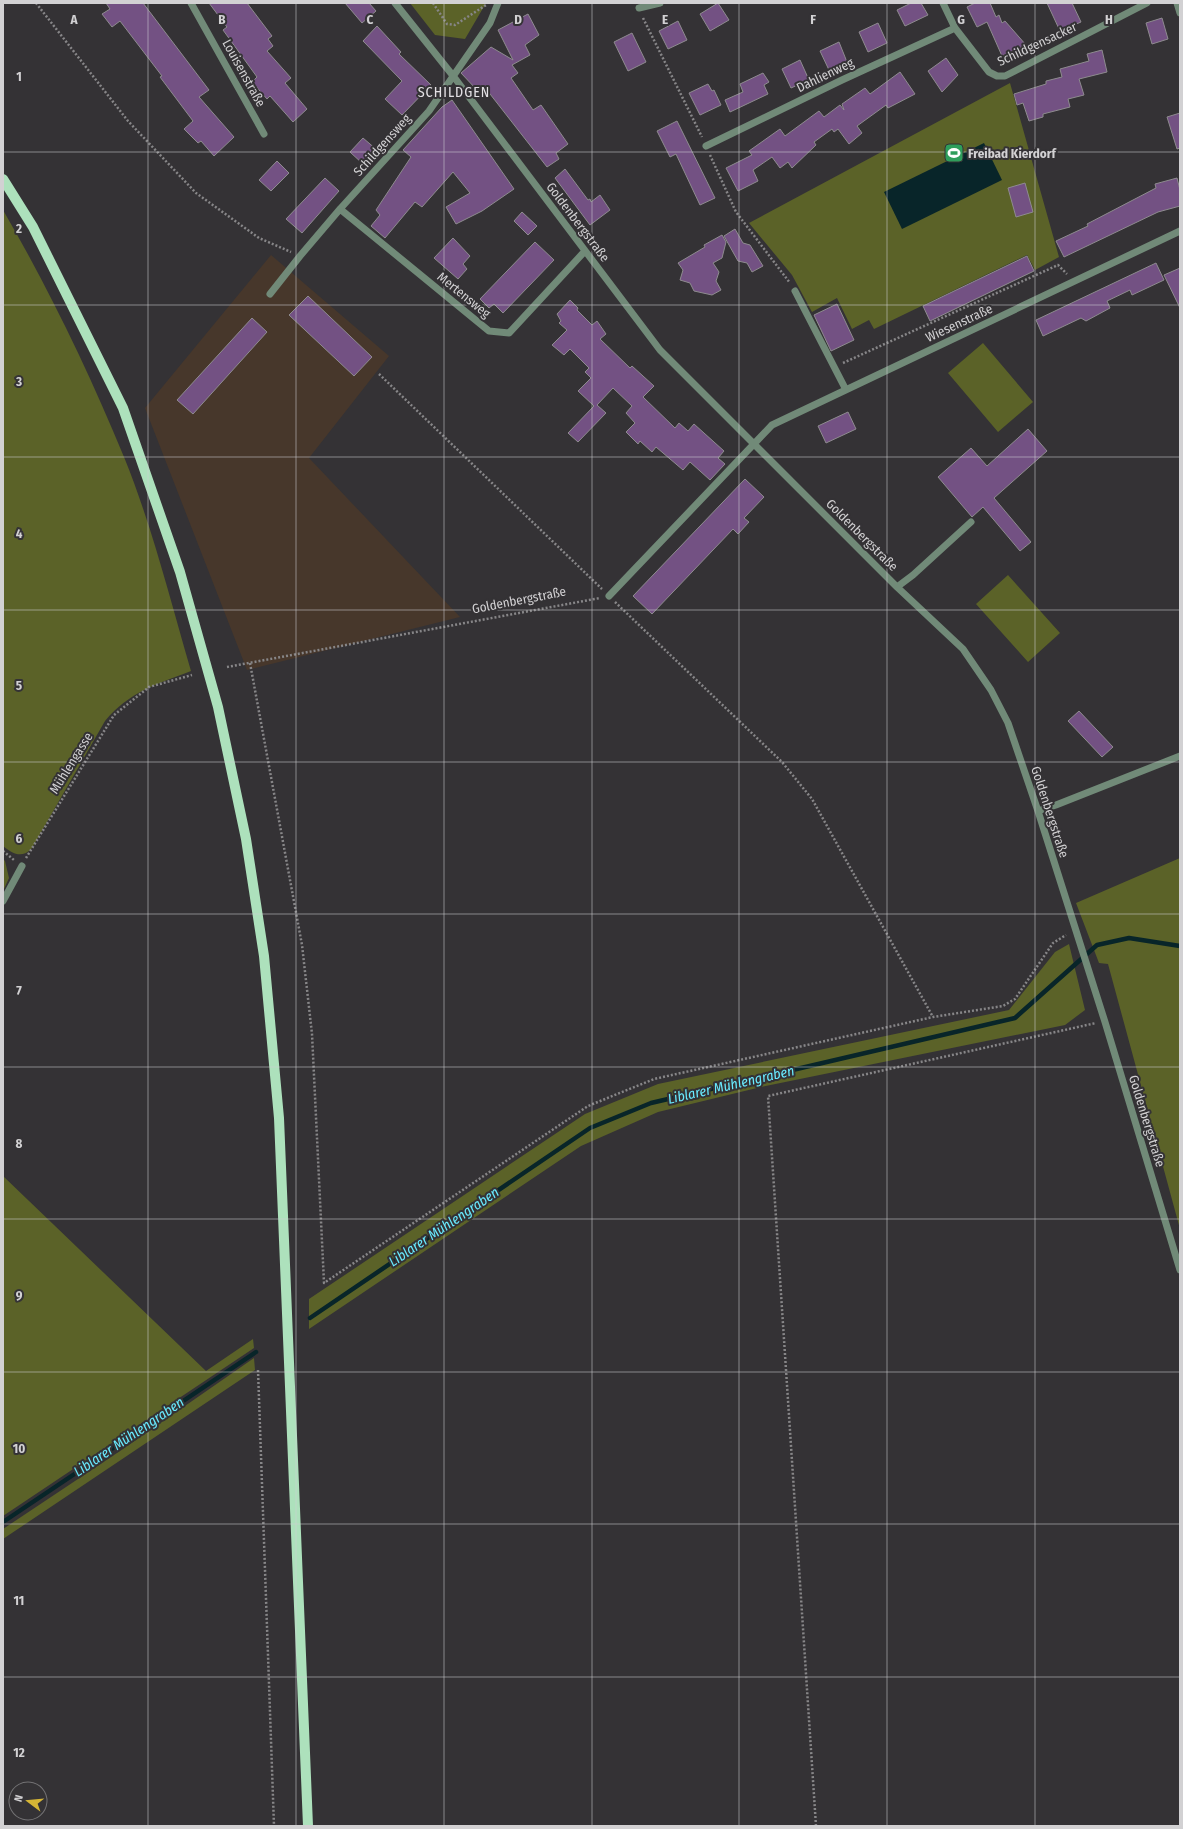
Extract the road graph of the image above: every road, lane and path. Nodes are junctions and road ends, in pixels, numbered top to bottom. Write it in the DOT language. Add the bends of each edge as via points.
graph roads {
  1 [pos="36,3"];
  2 [pos="191,3"];
  3 [pos="395,3"];
  4 [pos="433,3"];
  5 [pos="488,3"];
  6 [pos="498,3"];
  7 [pos="660,3"];
  8 [pos="943,3"];
  9 [pos="1147,3"];
  10 [pos="1177,3"];
  11 [pos="639,8"];
  12 [pos="1180,13"];
  13 [pos="955,28"];
  14 [pos="454,77"];
  15 [pos="264,134"];
  16 [pos="706,146"];
  17 [pos="3,179"];
  18 [pos="340,209"];
  19 [pos="1180,231"];
  20 [pos="585,251"];
  21 [pos="300,256"];
  22 [pos="1074,282"];
  23 [pos="795,291"];
  24 [pos="270,294"];
  25 [pos="834,368"];
  26 [pos="380,374"];
  27 [pos="846,390"];
  28 [pos="754,444"];
  29 [pos="971,522"];
  30 [pos="897,587"];
  31 [pos="609,596"];
  32 [pos="250,663"];
  33 [pos="227,667"];
  34 [pos="192,675"];
  35 [pos="1180,756"];
  36 [pos="1038,811"];
  37 [pos="22,866"];
  38 [pos="3,901"];
  39 [pos="1076,933"];
  40 [pos="933,1017"];
  41 [pos="1105,1022"];
  42 [pos="1180,1270"];
  43 [pos="258,1370"];
  44 [pos="274,1826"];
  45 [pos="308,1826"];
  46 [pos="816,1826"];
  1 -- 21 [label="path" via="128,121 196,193 259,238"];
  2 -- 15 [label="street, Louisenstraße"];
  3 -- 14 [label="street, Goldenbergstraße"];
  4 -- 5 [label="path" via="447,24 455,25"];
  6 -- 14 [label="street, Schildgensweg" via="490,23"];
  7 -- 11 [label="street"];
  8 -- 13 [label="street, Schildgensacker"];
  9 -- 13 [label="street, Schildgensacker" via="1005,76 989,72"];
  10 -- 12 [label="street"];
  13 -- 16 [label="street, Dahlienweg"];
  14 -- 18 [label="street, Schildgensweg" via="429,111"];
  14 -- 20 [label="street, Goldenbergstraße"];
  17 -- 45 [label="main road" via="33,227 123,408 180,572 218,707 246,839 264,956 279,1118"];
  18 -- 20 [label="street, Mertensweg" via="489,331 509,333"];
  18 -- 21 [label="street, Schildgensweg"];
  19 -- 22 [label="street, Wiesenstraße"];
  20 -- 28 [label="street, Goldenbergstraße" via="660,350"];
  21 -- 24 [label="street, Schildgensweg"];
  22 -- 25 [label="path" via="1058,264"];
  22 -- 27 [label="street, Wiesenstraße"];
  23 -- 25 [label="street"];
  25 -- 27 [label="street"];
  26 -- 31 [label="path"];
  27 -- 28 [label="street, Wiesenstraße" via="772,425"];
  28 -- 30 [label="street, Goldenbergstraße"];
  28 -- 31 [label="street"];
  29 -- 30 [label="street"];
  30 -- 36 [label="street, Goldenbergstraße" via="963,649 991,690 1008,723"];
  31 -- 32 [label="path, Goldenbergstraße"];
  31 -- 40 [label="path" via="782,762 812,799"];
  32 -- 33 [label="path, Goldenbergstraße"];
  32 -- 40 [label="path" via="302,945 312,1034 324,1283 588,1106 654,1079"];
  34 -- 37 [label="path, Mühlengasse" via="149,687 114,716"];
  35 -- 36 [label="street"];
  36 -- 39 [label="street, Goldenbergstraße"];
  37 -- 38 [label="street"];
  39 -- 40 [label="path" via="1053,943 1015,999 1003,1006"];
  39 -- 41 [label="street, Goldenbergstraße"];
  41 -- 42 [label="street, Goldenbergstraße"];
  41 -- 46 [label="path" via="768,1096"];
  43 -- 44 [label="path"];
}
